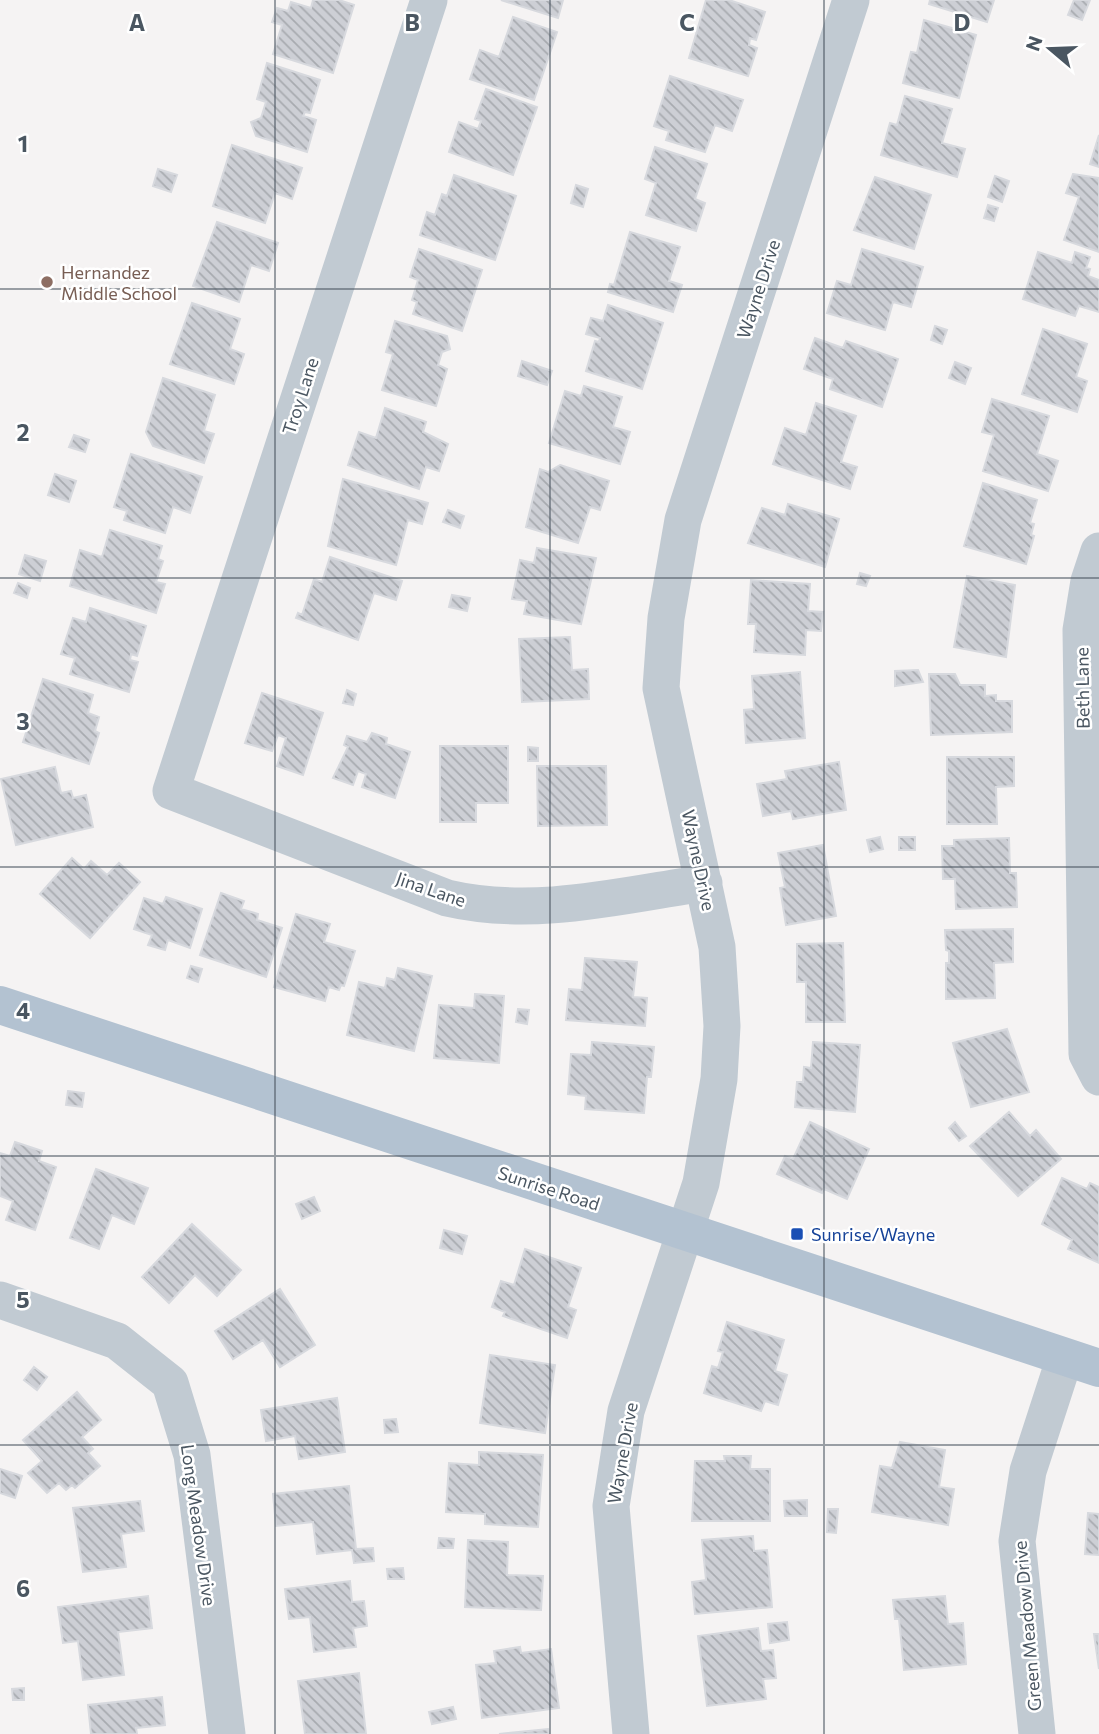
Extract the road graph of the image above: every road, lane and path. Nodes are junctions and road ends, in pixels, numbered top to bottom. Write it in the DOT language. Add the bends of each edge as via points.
graph roads {
  1 [pos="429,0"];
  2 [pos="851,0"];
  3 [pos="1099,551"];
  4 [pos="171,791"];
  5 [pos="704,883"];
  6 [pos="0,1005"];
  7 [pos="1099,1077"];
  8 [pos="685,1234"];
  9 [pos="0,1300"];
  10 [pos="1082,1362"];
  11 [pos="226,1734"];
  12 [pos="631,1734"];
  13 [pos="1037,1734"];
  1 -- 4 [label="street, Troy Lane"];
  2 -- 5 [label="street, Wayne Drive" via="683,520 666,618 661,688"];
  3 -- 7 [label="street, Beth Lane" via="1081,630 1087,1054"];
  4 -- 5 [label="street, Jina Lane" via="472,904 551,906"];
  5 -- 8 [label="street, Wayne Drive" via="719,974 719,1079 701,1183"];
  6 -- 8 [label="main road, Sunrise Road"];
  8 -- 10 [label="main road, Sunrise Road"];
  8 -- 12 [label="street, Wayne Drive" via="626,1411 611,1506"];
  9 -- 11 [label="street, Long Meadow Drive" via="117,1341 170,1383 192,1455"];
  10 -- 13 [label="street, Green Meadow Drive" via="1028,1471 1017,1541"];
}
